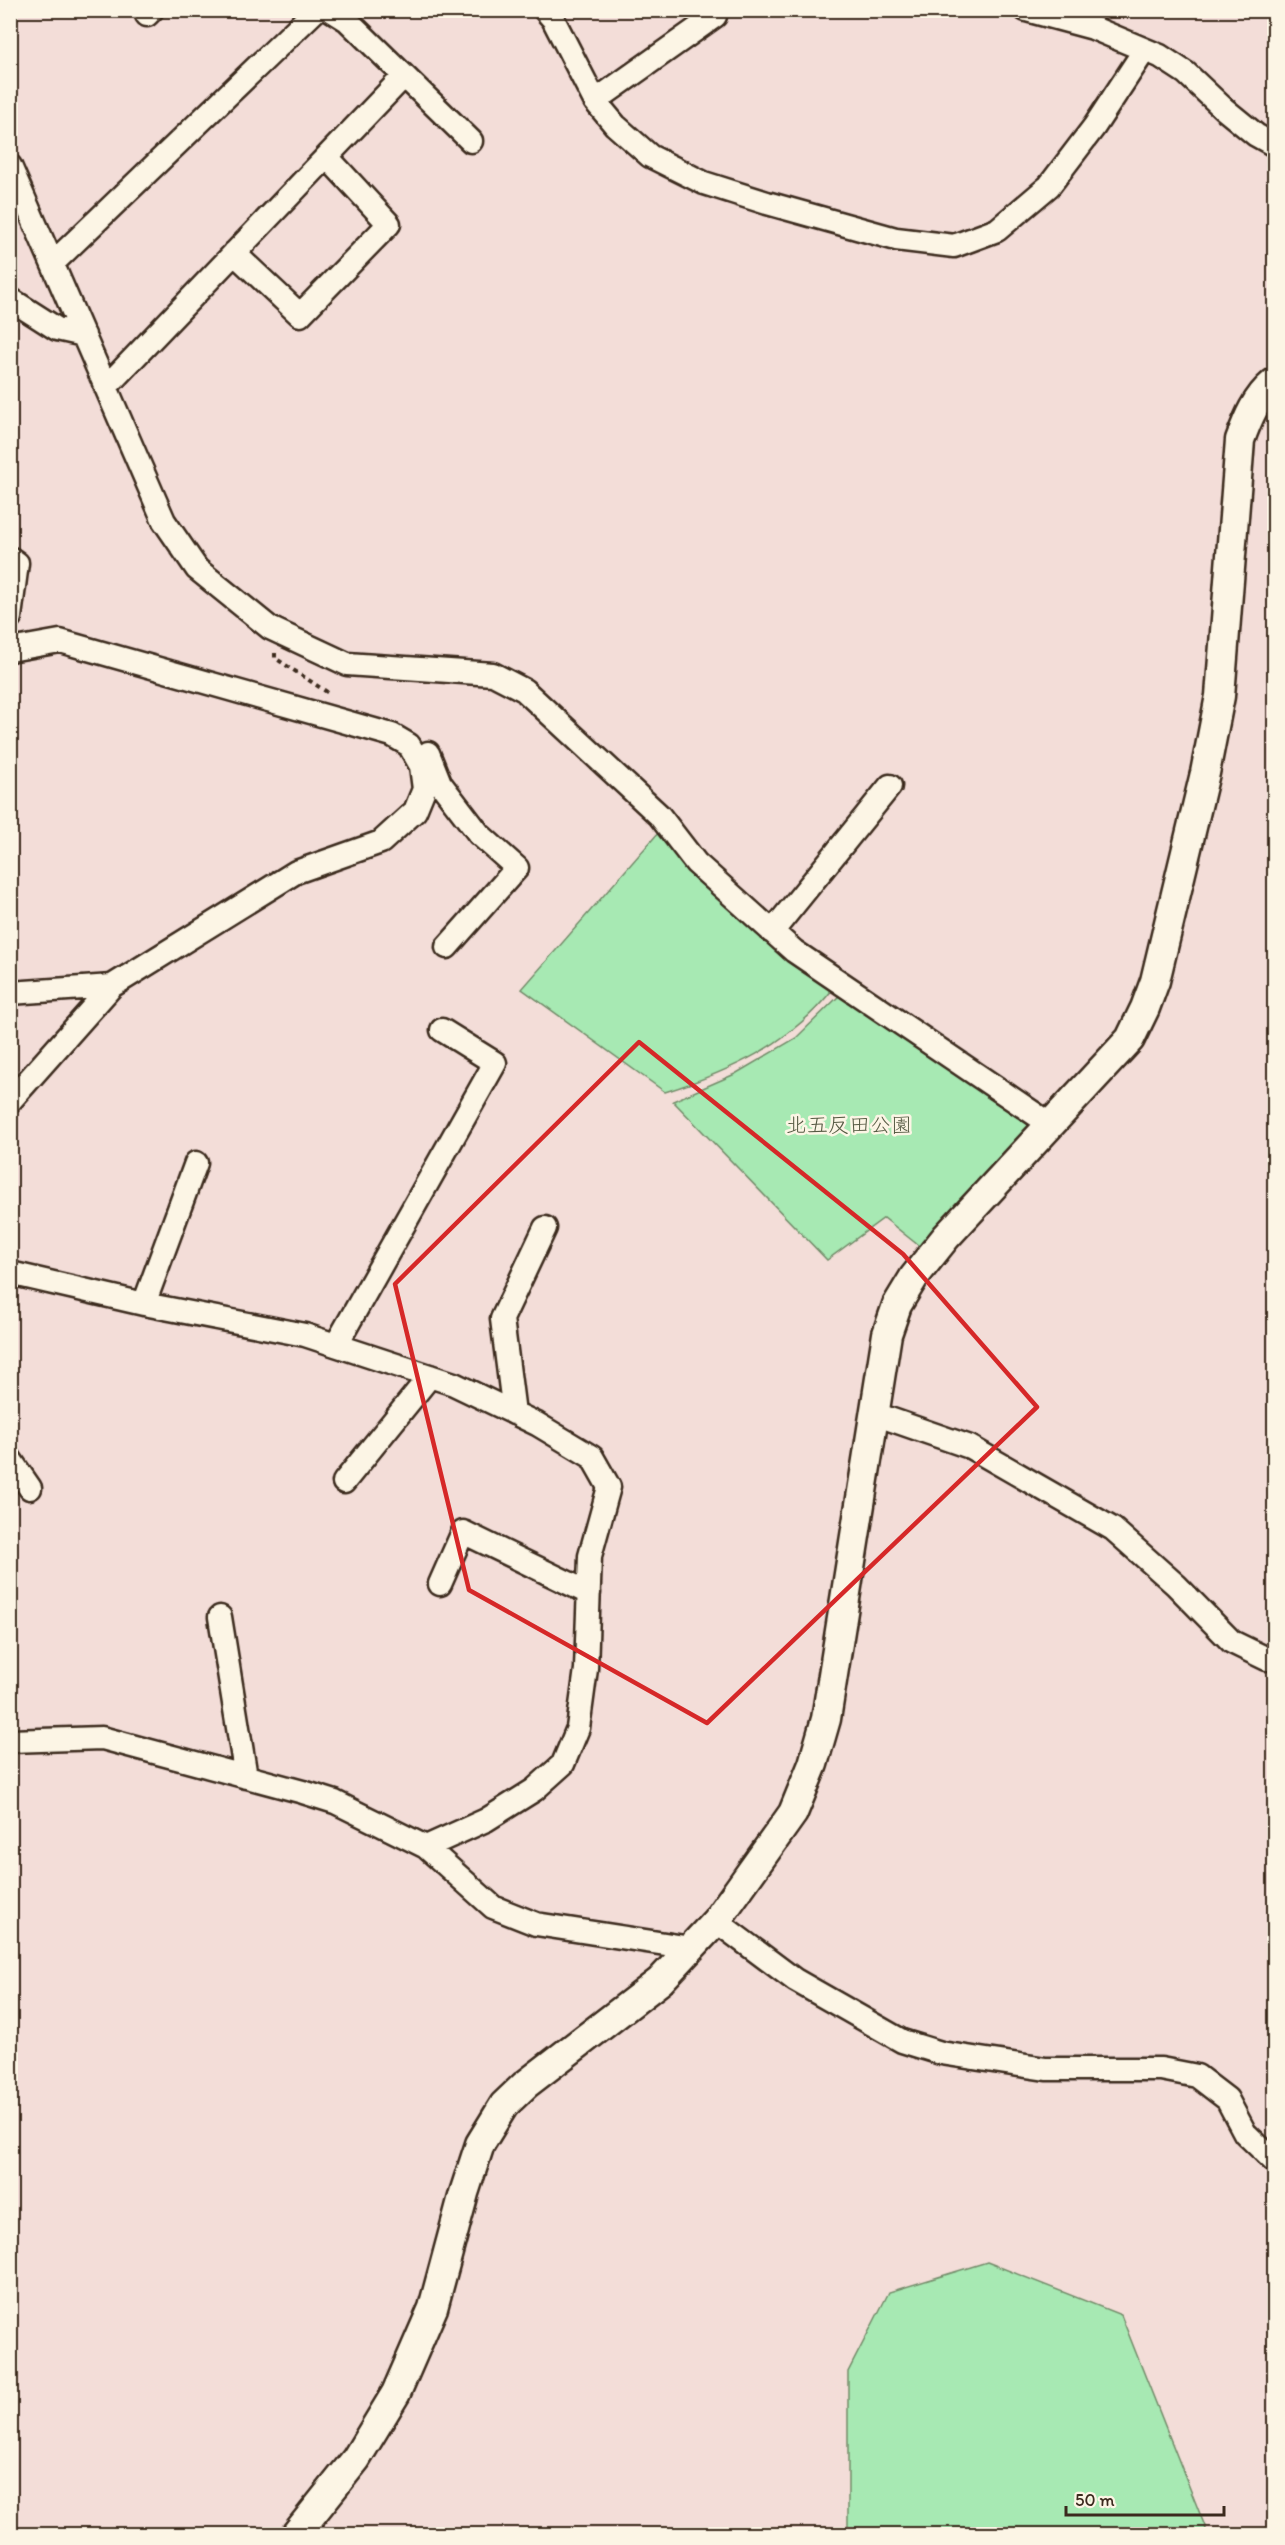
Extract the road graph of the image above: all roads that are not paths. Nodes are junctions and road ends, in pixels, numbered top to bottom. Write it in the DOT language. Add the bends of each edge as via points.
graph roads {
  1 [pos="316,10"];
  2 [pos="331,10"];
  3 [pos="545,10"];
  4 [pos="1026,10"];
  5 [pos="715,16"];
  6 [pos="1144,51"];
  7 [pos="404,76"];
  8 [pos="594,101"];
  9 [pos="471,141"];
  10 [pos="1275,145"];
  11 [pos="327,157"];
  12 [pos="10,165"];
  13 [pos="234,253"];
  14 [pos="53,263"];
  15 [pos="10,299"];
  16 [pos="84,334"];
  17 [pos="1275,383"];
  18 [pos="106,387"];
  19 [pos="10,558"];
  20 [pos="10,617"];
  21 [pos="10,650"];
  22 [pos="399,739"];
  23 [pos="890,786"];
  24 [pos="772,932"];
  25 [pos="447,947"];
  26 [pos="112,986"];
  27 [pos="10,993"];
  28 [pos="442,1030"];
  29 [pos="10,1101"];
  30 [pos="1052,1125"];
  31 [pos="196,1163"];
  32 [pos="545,1228"];
  33 [pos="10,1273"];
  34 [pos="144,1304"];
  35 [pos="336,1345"];
  36 [pos="430,1376"];
  37 [pos="514,1413"];
  38 [pos="875,1414"];
  39 [pos="10,1459"];
  40 [pos="344,1482"];
  41 [pos="30,1488"];
  42 [pos="440,1584"];
  43 [pos="589,1593"];
  44 [pos="220,1617"];
  45 [pos="1275,1658"];
  46 [pos="10,1741"];
  47 [pos="246,1777"];
  48 [pos="426,1848"];
  49 [pos="716,1921"];
  50 [pos="691,1948"];
  51 [pos="1275,2161"];
  52 [pos="296,2535"];
  1 -- 14 [label="street"];
  2 -- 7 [label="street" via="347,20"];
  3 -- 8 [label="street"];
  4 -- 6 [label="street" via="1093,28"];
  5 -- 8 [label="street"];
  6 -- 8 [label="street" via="1049,186 997,230 954,246 896,239 704,183 650,156"];
  6 -- 10 [label="street" via="1186,73 1256,135"];
  7 -- 9 [label="street"];
  7 -- 11 [label="street"];
  11 -- 13 [label="street"];
  11 -- 13 [label="street" via="389,224 300,315"];
  12 -- 14 [label="street"];
  13 -- 18 [label="street"];
  14 -- 16 [label="street"];
  15 -- 16 [label="street" via="57,329"];
  16 -- 18 [label="street"];
  17 -- 30 [label="street" via="1250,413 1240,440 1220,696 1155,981 1130,1039"];
  18 -- 24 [label="street" via="164,521 198,569 270,628 347,664 493,674 524,690 659,815 696,863"];
  19 -- 20 [label="street" via="17,563"];
  21 -- 22 [label="street" via="60,641"];
  22 -- 25 [label="street" via="408,734 427,751 440,783 478,834 518,868"];
  22 -- 26 [label="street" via="409,745 421,766 424,789 416,811 381,843 296,872"];
  23 -- 24 [label="street"];
  24 -- 30 [label="street" via="794,951"];
  26 -- 27 [label="street"];
  26 -- 29 [label="street"];
  28 -- 35 [label="street" via="495,1063"];
  30 -- 38 [label="street" via="946,1237 914,1277 897,1305 887,1334"];
  31 -- 34 [label="street"];
  32 -- 37 [label="street" via="502,1319"];
  33 -- 34 [label="street"];
  34 -- 35 [label="street" via="305,1335"];
  35 -- 36 [label="street"];
  36 -- 37 [label="street"];
  36 -- 40 [label="street"];
  37 -- 43 [label="street" via="592,1457 609,1487 590,1556"];
  38 -- 45 [label="street" via="970,1447 1113,1529 1232,1642 1267,1659"];
  38 -- 49 [label="street" via="826,1719 813,1764 793,1813"];
  39 -- 41 [label="street"];
  42 -- 43 [label="street" via="463,1532"];
  43 -- 48 [label="street" via="586,1669 578,1728 563,1764 534,1790 486,1820"];
  44 -- 47 [label="street"];
  46 -- 47 [label="street" via="102,1738"];
  47 -- 48 [label="street" via="335,1802"];
  48 -- 50 [label="street" via="493,1907 536,1924"];
  49 -- 50 [label="street"];
  49 -- 51 [label="street" via="795,1980 902,2041 941,2053 1046,2069 1161,2069 1197,2076 1227,2099 1245,2133"];
  50 -- 52 [label="street" via="660,1981 504,2105 480,2144 432,2307 396,2393 356,2459"];
}
